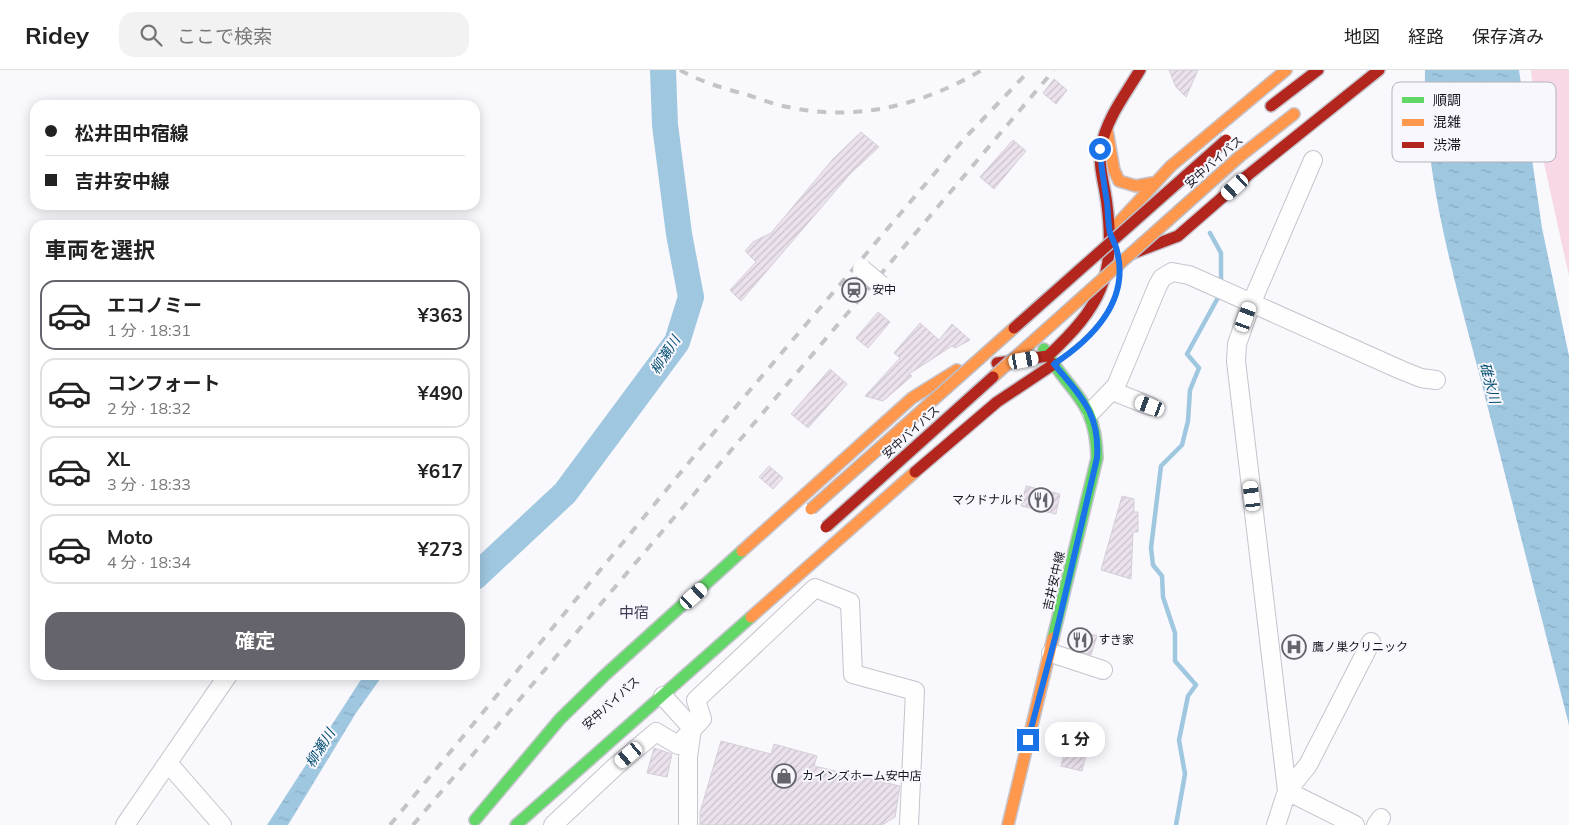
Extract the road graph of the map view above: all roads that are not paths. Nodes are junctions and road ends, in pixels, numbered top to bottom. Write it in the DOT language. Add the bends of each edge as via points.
graph roads {
  1 [pos="1140,70"];
  2 [pos="1286,70"];
  3 [pos="1318,70"];
  4 [pos="1379,70"];
  5 [pos="1300,109"];
  6 [pos="1265,110"];
  7 [pos="1106,130"];
  8 [pos="1230,137"];
  9 [pos="1313,160"];
  10 [pos="1152,183"];
  11 [pos="1110,232"];
  12 [pos="1118,258"];
  13 [pos="862,269"];
  14 [pos="1118,280"];
  15 [pos="881,285"];
  16 [pos="1251,304"];
  17 [pos="1025,308"];
  18 [pos="1067,356"];
  19 [pos="1051,360"];
  20 [pos="1436,380"];
  21 [pos="1112,391"];
  22 [pos="1150,406"];
  23 [pos="1091,412"];
  24 [pos="884,424"];
  25 [pos="924,464"];
  26 [pos="808,512"];
  27 [pos="822,530"];
  28 [pos="1371,642"];
  29 [pos="1051,653"];
  30 [pos="1103,670"];
  31 [pos="225,680"];
  32 [pos="663,696"];
  33 [pos="692,728"];
  34 [pos="557,740"];
  35 [pos="168,763"];
  36 [pos="1287,791"];
  37 [pos="525,801"];
  38 [pos="473,822"];
  39 [pos="511,822"];
  40 [pos="125,825"];
  41 [pos="222,825"];
  42 [pos="553,825"];
  43 [pos="688,825"];
  44 [pos="909,825"];
  45 [pos="1008,825"];
  46 [pos="1276,825"];
  47 [pos="1355,825"];
  1 -- 7 [label="main road"];
  2 -- 10 [label="main road"];
  3 -- 6 [label="main road"];
  4 -- 12 [label="main road" via="1178,236"];
  5 -- 27 [label="main road, 安中バイパス, bridge" via="1239,157"];
  7 -- 10 [label="main road" via="1119,181 1141,188"];
  7 -- 11 [label="main road" via="1100,149"];
  8 -- 26 [label="main road, 安中バイパス, bridge"];
  9 -- 16 [label="street"];
  10 -- 11 [label="main road"];
  11 -- 12 [label="main road"];
  11 -- 19 [label="main road" via="1107,276 1098,301"];
  12 -- 14 [label="main road"];
  13 -- 15 [label="street, bridge"];
  16 -- 20 [label="street" via="1401,370"];
  16 -- 21 [label="street" via="1182,272 1167,274 1158,285"];
  16 -- 36 [label="street" via="1236,344 1236,361"];
  17 -- 19 [label="main road, 吉井安中線"];
  18 -- 19 [label="main road"];
  19 -- 23 [label="main road, 吉井安中線"];
  19 -- 24 [label="main road" via="979,365 955,371 912,398"];
  19 -- 25 [label="main road"];
  21 -- 22 [label="street"];
  21 -- 23 [label="street"];
  23 -- 29 [label="main road, 吉井安中線" via="1097,429 1095,472"];
  24 -- 25 [label="main road"];
  24 -- 38 [label="main road" via="560,719"];
  25 -- 32 [label="main road"];
  28 -- 36 [label="street" via="1308,765"];
  29 -- 30 [label="street"];
  29 -- 45 [label="main road, 吉井安中線"];
  31 -- 35 [label="street"];
  32 -- 33 [label="street"];
  32 -- 39 [label="main road"];
  33 -- 42 [label="street" via="678,745 656,732"];
  33 -- 43 [label="street" via="688,757"];
  33 -- 44 [label="street" via="702,719 696,700 816,588 850,602 853,674 915,691"];
  34 -- 38 [label="main road"];
  35 -- 40 [label="street"];
  35 -- 41 [label="street"];
  36 -- 46 [label="street"];
  36 -- 47 [label="street"];
  37 -- 39 [label="main road"];
}
